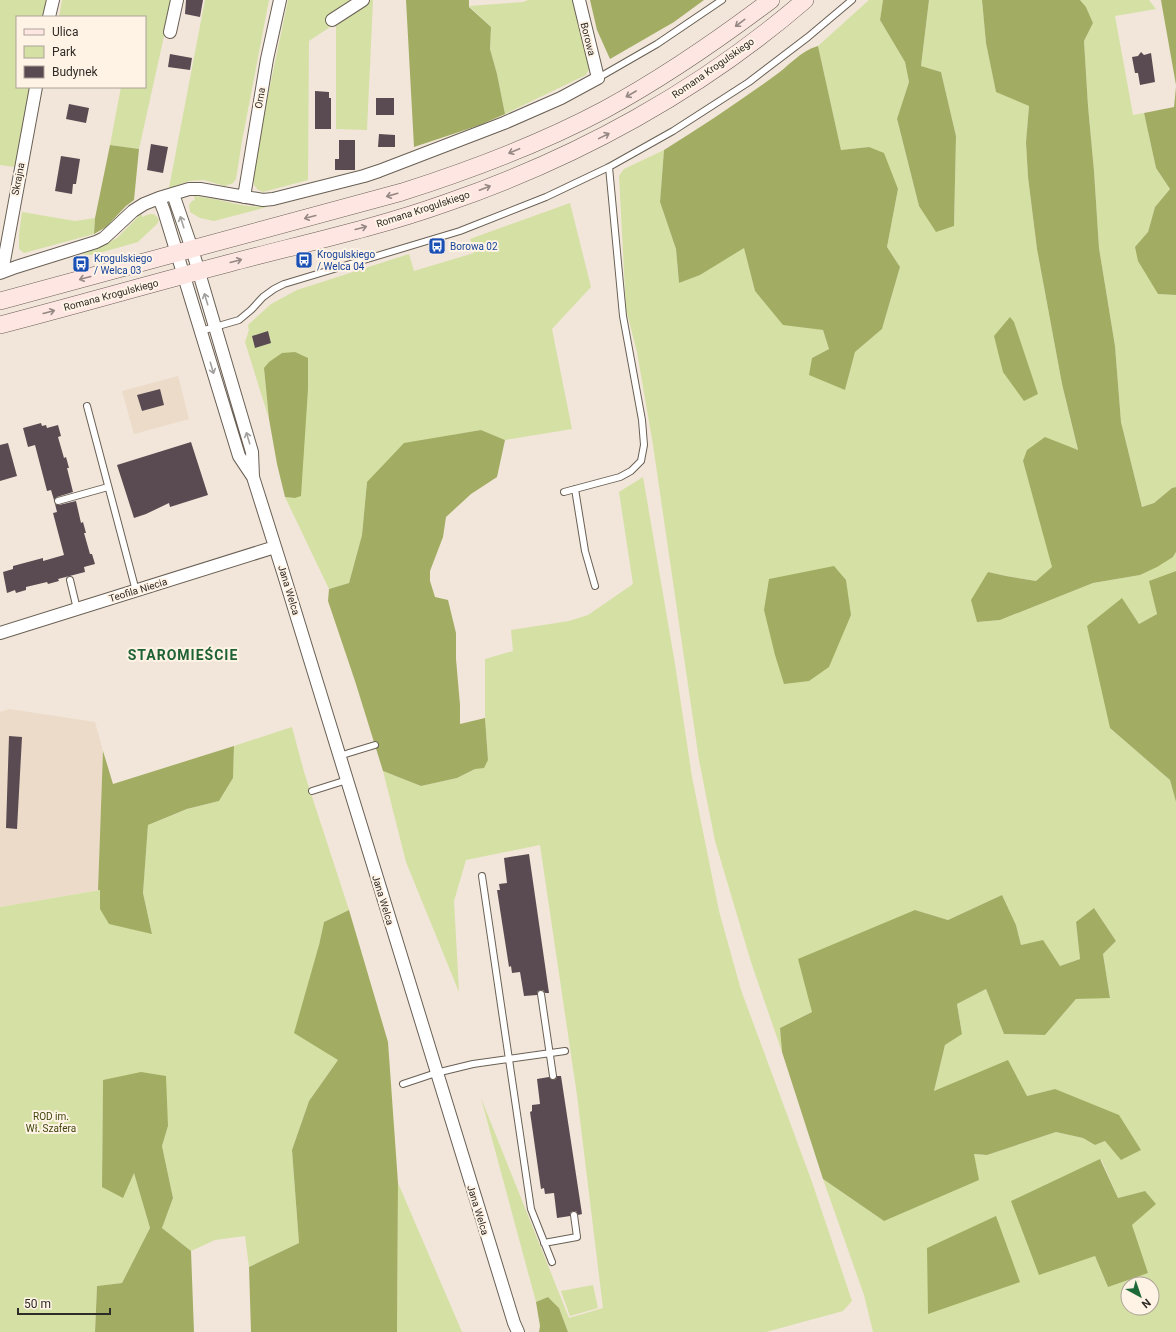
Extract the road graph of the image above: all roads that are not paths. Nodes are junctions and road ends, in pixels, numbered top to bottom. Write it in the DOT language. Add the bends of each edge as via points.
graph roads {
  1 [pos="53,0"];
  2 [pos="177,0"];
  3 [pos="280,0"];
  4 [pos="362,0"];
  5 [pos="579,0"];
  6 [pos="722,0"];
  7 [pos="771,0"];
  8 [pos="805,0"];
  9 [pos="852,0"];
  10 [pos="49,16"];
  11 [pos="332,20"];
  12 [pos="170,32"];
  13 [pos="598,78"];
  14 [pos="36,88"];
  15 [pos="609,167"];
  16 [pos="173,194"];
  17 [pos="244,197"];
  18 [pos="159,198"];
  19 [pos="184,251"];
  20 [pos="1,272"];
  21 [pos="191,273"];
  22 [pos="0,301"];
  23 [pos="0,326"];
  24 [pos="215,327"];
  25 [pos="201,331"];
  26 [pos="87,406"];
  27 [pos="253,476"];
  28 [pos="108,487"];
  29 [pos="575,489"];
  30 [pos="564,492"];
  31 [pos="58,500"];
  32 [pos="275,547"];
  33 [pos="70,580"];
  34 [pos="595,586"];
  35 [pos="136,591"];
  36 [pos="78,609"];
  37 [pos="0,633"];
  38 [pos="375,745"];
  39 [pos="339,756"];
  40 [pos="347,780"];
  41 [pos="312,791"];
  42 [pos="482,876"];
  43 [pos="541,994"];
  44 [pos="565,1051"];
  45 [pos="550,1053"];
  46 [pos="509,1059"];
  47 [pos="436,1073"];
  48 [pos="553,1076"];
  49 [pos="402,1084"];
  50 [pos="574,1215"];
  51 [pos="544,1243"];
  52 [pos="552,1262"];
  53 [pos="515,1329"];
  1 -- 10 [label="street"];
  2 -- 12 [label="street"];
  3 -- 17 [label="street, Orna" via="267,59"];
  4 -- 11 [label="street"];
  5 -- 13 [label="street, Borowa"];
  6 -- 13 [label="lane" via="658,44"];
  7 -- 19 [label="main road, Romana Krogulskiego, one-way" via="722,37 652,83 604,110 510,153 402,192"];
  21 -- 8 [label="main road, Romana Krogulskiego, one-way" via="377,224 446,203 528,171 612,132 676,95"];
  9 -- 15 [label="lane" via="744,86 673,132"];
  13 -- 17 [label="street" via="561,98 504,123 374,173 273,199"];
  14 -- 20 [label="street, Skrajna"];
  15 -- 24 [label="lane" via="546,197 460,230 274,288 239,320"];
  15 -- 29 [label="lane" via="623,316 642,420 644,445 641,461 631,471 620,477"];
  16 -- 17 [label="street" via="189,189 200,189"];
  16 -- 18 [label="street"];
  19 -- 16 [label="street, one-way"];
  18 -- 19 [label="street"];
  18 -- 20 [label="street" via="133,211 104,238 96,242"];
  19 -- 21 [label="street"];
  19 -- 22 [label="main road, Romana Krogulskiego, one-way"];
  23 -- 21 [label="main road, Romana Krogulskiego, one-way"];
  24 -- 21 [label="street, Jana Welca, one-way"];
  21 -- 25 [label="street, Jana Welca"];
  24 -- 25 [label="lane"];
  27 -- 24 [label="street, Jana Welca, one-way" via="252,452"];
  25 -- 27 [label="street, Jana Welca, one-way" via="239,456"];
  26 -- 28 [label="lane"];
  27 -- 32 [label="street, Jana Welca"];
  28 -- 31 [label="lane"];
  28 -- 35 [label="lane"];
  29 -- 30 [label="lane"];
  29 -- 34 [label="lane" via="585,551"];
  32 -- 35 [label="street, Teofila Niecia"];
  32 -- 39 [label="street, Jana Welca"];
  33 -- 36 [label="lane"];
  35 -- 36 [label="street, Teofila Niecia"];
  36 -- 37 [label="street, Teofila Niecia"];
  38 -- 39 [label="lane"];
  39 -- 40 [label="street, Jana Welca"];
  40 -- 41 [label="lane"];
  40 -- 47 [label="street, Jana Welca"];
  42 -- 46 [label="lane"];
  43 -- 45 [label="lane"];
  44 -- 45 [label="lane"];
  45 -- 46 [label="lane"];
  45 -- 48 [label="lane"];
  46 -- 47 [label="lane"];
  46 -- 51 [label="lane" via="532,1209"];
  47 -- 49 [label="lane"];
  47 -- 53 [label="street, Jana Welca"];
  50 -- 51 [label="lane" via="577,1237"];
  51 -- 52 [label="lane"];
}
